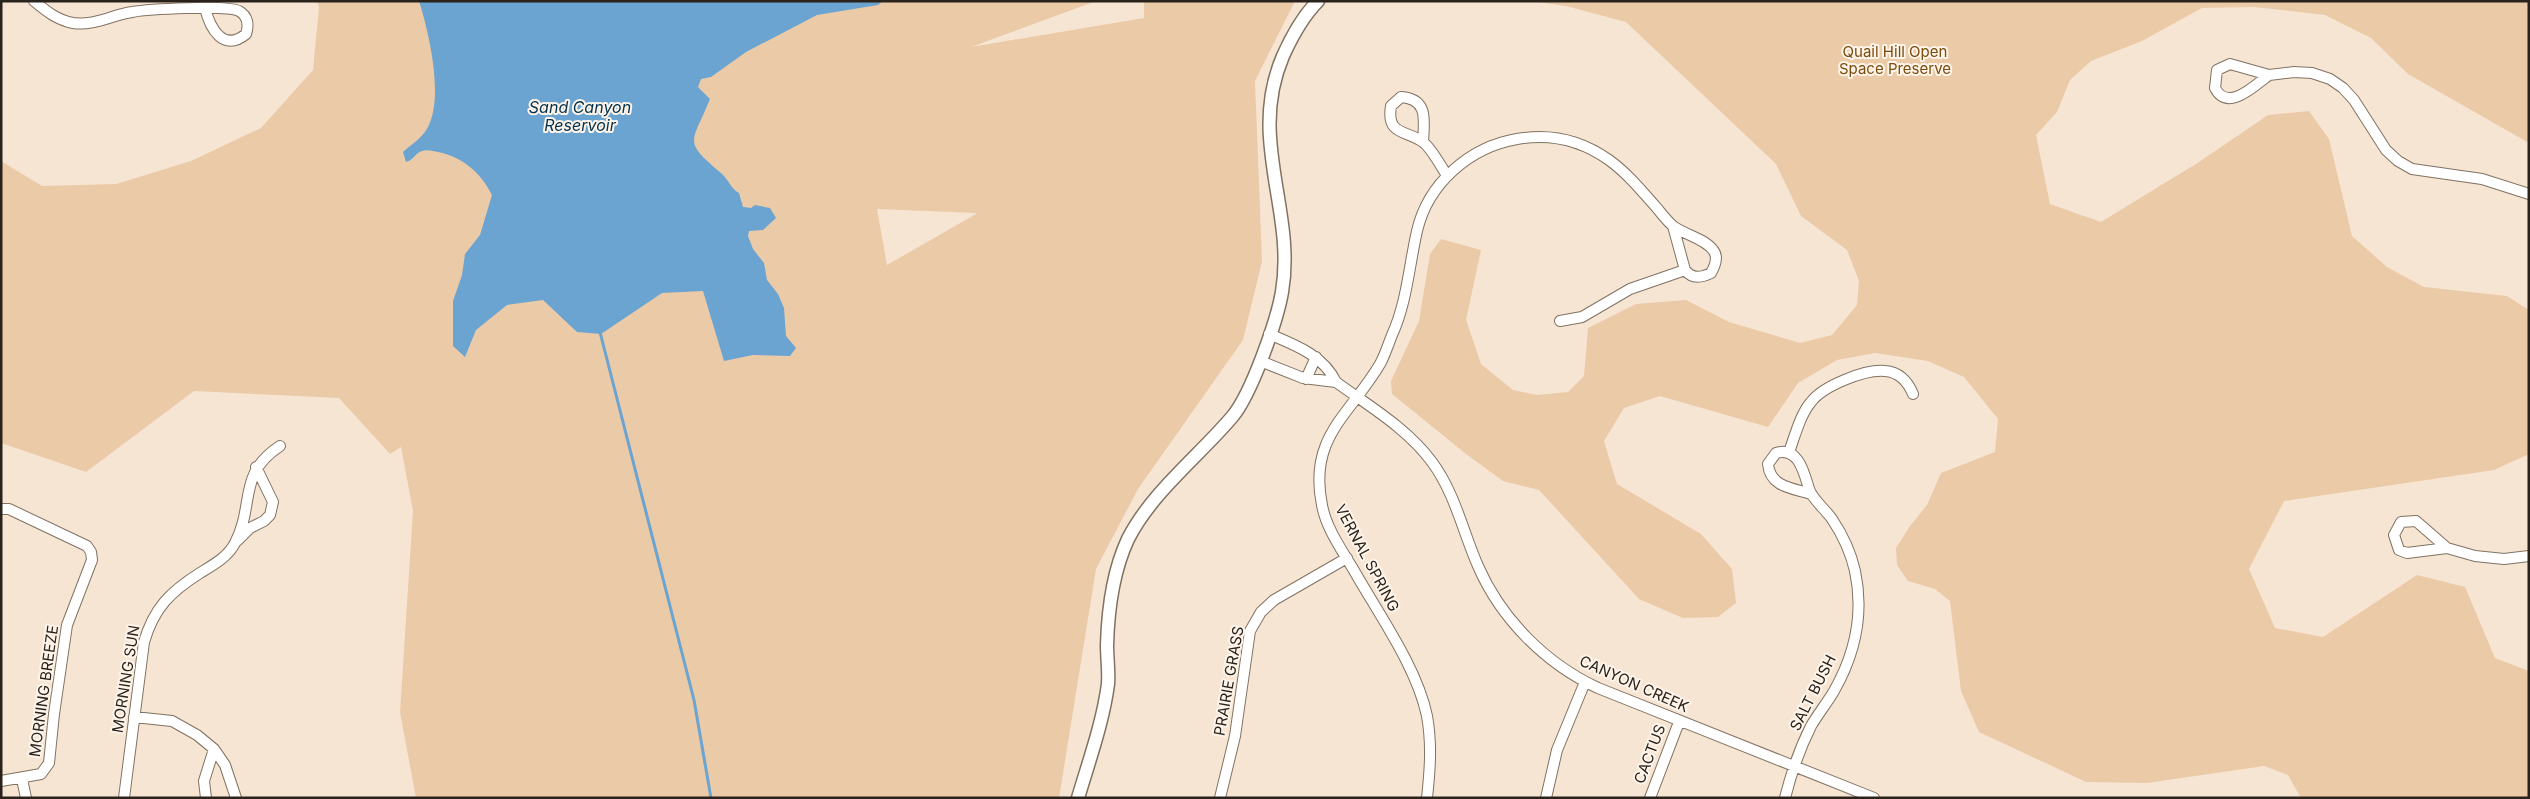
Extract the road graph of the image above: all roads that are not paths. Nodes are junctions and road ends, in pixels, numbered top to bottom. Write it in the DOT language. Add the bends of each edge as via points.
graph roads {
  1 [pos="34,1"];
  2 [pos="1318,1"];
  3 [pos="205,8"];
  4 [pos="2269,75"];
  5 [pos="1424,142"];
  6 [pos="1446,174"];
  7 [pos="2529,194"];
  8 [pos="1673,226"];
  9 [pos="1685,270"];
  10 [pos="1560,321"];
  11 [pos="1269,334"];
  12 [pos="1316,357"];
  13 [pos="1260,361"];
  14 [pos="1306,379"];
  15 [pos="1336,382"];
  16 [pos="1912,394"];
  17 [pos="1356,396"];
  18 [pos="280,446"];
  19 [pos="1789,452"];
  20 [pos="256,467"];
  21 [pos="1811,494"];
  22 [pos="1,509"];
  23 [pos="235,544"];
  24 [pos="2447,548"];
  25 [pos="2529,556"];
  26 [pos="1347,558"];
  27 [pos="1585,682"];
  28 [pos="134,717"];
  29 [pos="1679,722"];
  30 [pos="214,749"];
  31 [pos="1795,765"];
  32 [pos="22,779"];
  33 [pos="1,781"];
  34 [pos="26,798"];
  35 [pos="124,798"];
  36 [pos="206,798"];
  37 [pos="236,798"];
  38 [pos="1078,798"];
  39 [pos="1220,798"];
  40 [pos="1427,798"];
  41 [pos="1546,798"];
  42 [pos="1650,798"];
  43 [pos="1785,798"];
  44 [pos="1874,798"];
  1 -- 3 [label="street" via="53,16 73,23 93,23 133,11"];
  2 -- 11 [label="street" via="1291,39 1277,72 1271,98 1268,123 1284,263 1282,293"];
  4 -- 4 [label="street" via="2233,64 2225,65 2217,70 2215,88 2220,96 2232,98 2242,95"];
  4 -- 7 [label="street" via="2303,72 2330,79 2354,100 2386,150 2412,168 2482,178"];
  5 -- 5 [label="street" via="1396,128 1389,117 1391,106 1401,97 1412,98 1419,103 1423,111"];
  5 -- 6 [label="street"];
  6 -- 8 [label="street, VERNAL SPRING" via="1490,146 1532,136 1554,136 1578,143 1614,164 1629,176"];
  6 -- 17 [label="street, VERNAL SPRING" via="1418,228 1396,327 1380,364"];
  8 -- 9 [label="street, VERNAL SPRING"];
  8 -- 9 [label="street, VERNAL SPRING" via="1710,246 1716,256 1714,268 1705,276 1694,277"];
  9 -- 10 [label="street" via="1630,289 1582,317"];
  11 -- 12 [label="street, CANYON CREEK"];
  11 -- 13 [label="street"];
  12 -- 14 [label="street"];
  12 -- 15 [label="street, CANYON CREEK" via="1330,368"];
  13 -- 14 [label="street, CANYON CREEK"];
  13 -- 38 [label="street" via="1234,415 1155,500 1128,540 1113,588 1107,644 1108,683"];
  14 -- 15 [label="street, CANYON CREEK"];
  15 -- 17 [label="street, CANYON CREEK"];
  16 -- 19 [label="street" via="1909,384 1901,376 1885,371 1868,373 1828,387 1811,402"];
  17 -- 26 [label="street, VERNAL SPRING" via="1336,424 1320,464 1322,507"];
  17 -- 27 [label="street, CANYON CREEK" via="1406,435 1434,464 1460,517 1478,567 1498,605 1542,652"];
  18 -- 20 [label="street"];
  19 -- 21 [label="street, SALT BUSH" via="1796,456"];
  19 -- 21 [label="street" via="1782,451 1771,458 1768,464 1772,479"];
  20 -- 23 [label="street, MORNING SUN"];
  20 -- 23 [label="street, MORNING SUN" via="273,502 270,515 250,528"];
  21 -- 31 [label="street, SALT BUSH" via="1832,518 1842,536 1855,570 1860,617 1854,646 1835,689 1811,727"];
  22 -- 32 [label="street, MORNING BREEZE" via="9,509 87,546 92,560 67,625 49,763 41,774"];
  23 -- 28 [label="street, MORNING SUN" via="218,562 177,590 150,621"];
  24 -- 24 [label="street" via="2416,521 2401,522 2394,535 2398,550 2407,553"];
  24 -- 25 [label="street" via="2494,558"];
  26 -- 39 [label="street, PRAIRIE GRASS" via="1274,600 1260,612 1250,631 1235,736"];
  26 -- 40 [label="street, VERNAL SPRING" via="1413,677 1427,715 1431,758"];
  27 -- 29 [label="street, CANYON CREEK"];
  27 -- 41 [label="street" via="1557,750"];
  28 -- 30 [label="street" via="172,721"];
  28 -- 35 [label="street, MORNING SUN"];
  29 -- 31 [label="street, CANYON CREEK"];
  29 -- 42 [label="street, CACTUS"];
  30 -- 36 [label="street" via="204,781"];
  30 -- 37 [label="street" via="225,765"];
  31 -- 43 [label="street, SALT BUSH"];
  31 -- 44 [label="street, CANYON CREEK"];
  32 -- 33 [label="street, MORNING BREEZE"];
  32 -- 34 [label="street"];
}
